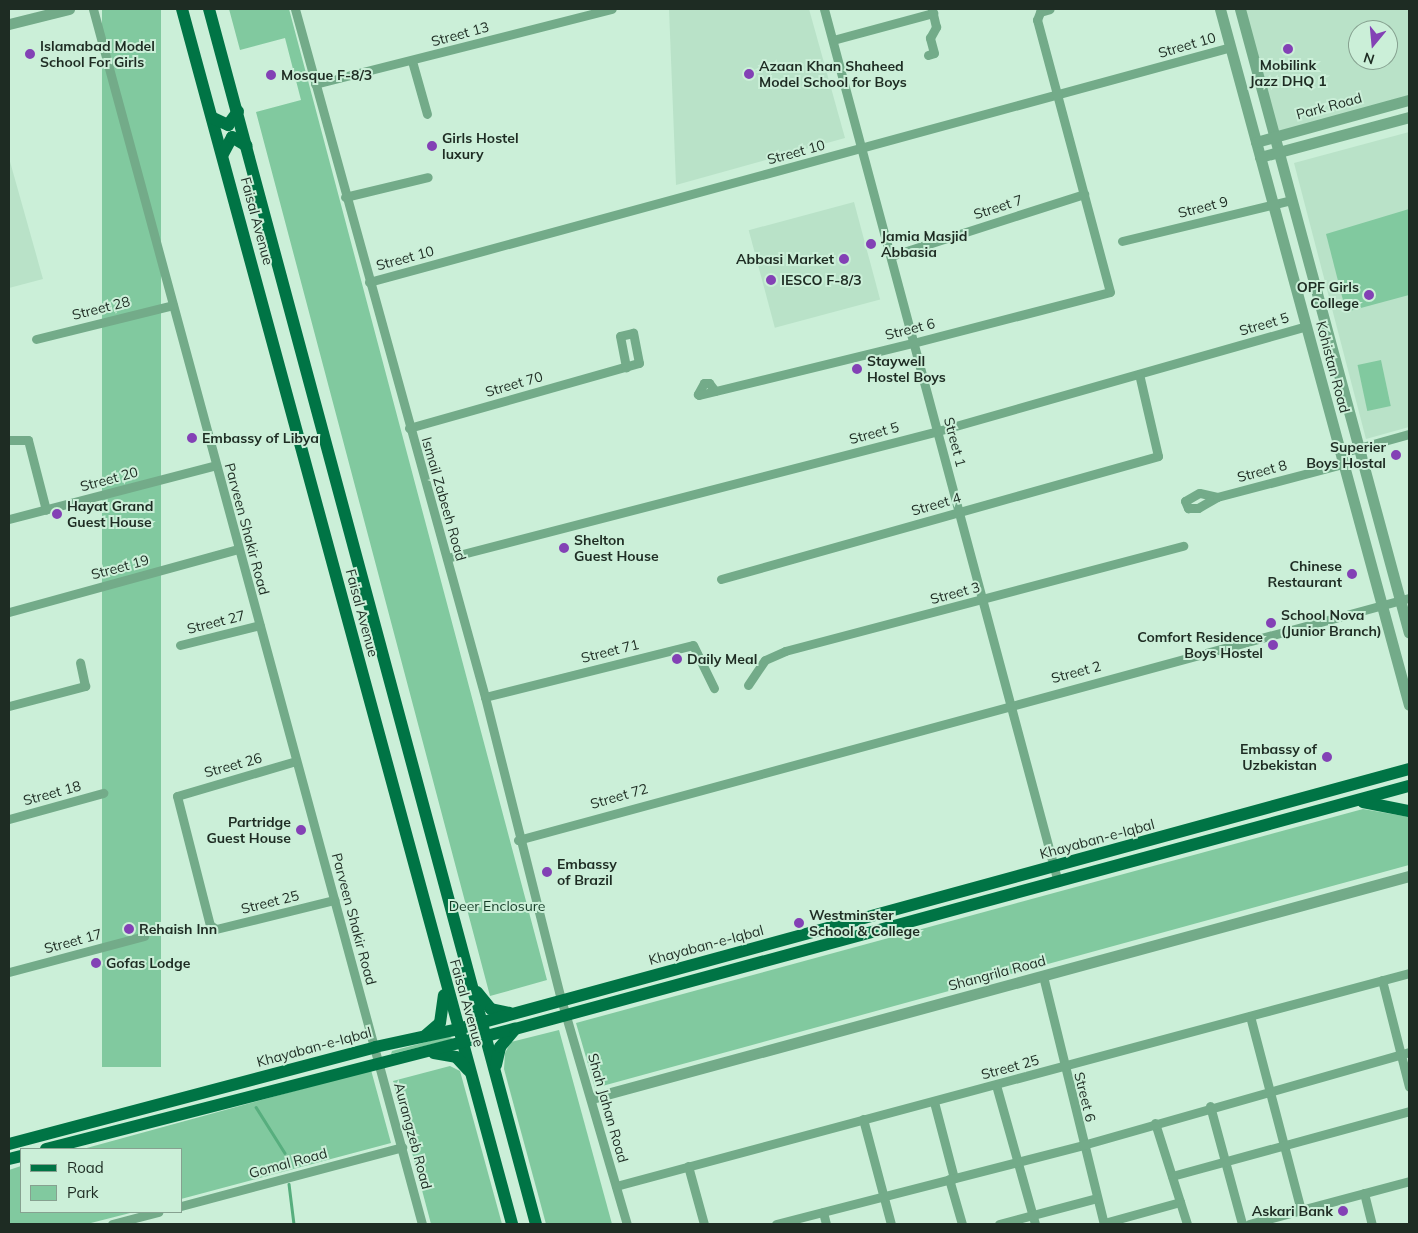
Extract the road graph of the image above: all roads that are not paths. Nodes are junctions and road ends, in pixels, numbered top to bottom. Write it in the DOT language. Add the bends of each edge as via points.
graph roads {
  1 [pos="69,9"];
  2 [pos="93,9"];
  3 [pos="182,9"];
  4 [pos="209,9"];
  5 [pos="295,9"];
  6 [pos="608,9"];
  7 [pos="824,9"];
  8 [pos="1050,9"];
  9 [pos="932,11"];
  10 [pos="1240,11"];
  11 [pos="1222,13"];
  12 [pos="9,24"];
  13 [pos="833,40"];
  14 [pos="1249,43"];
  15 [pos="1230,47"];
  16 [pos="928,55"];
  17 [pos="412,61"];
  18 [pos="315,84"];
  19 [pos="1057,97"];
  20 [pos="1409,100"];
  21 [pos="238,111"];
  22 [pos="427,114"];
  23 [pos="1409,116"];
  24 [pos="213,118"];
  25 [pos="1274,137"];
  26 [pos="1256,142"];
  27 [pos="247,146"];
  28 [pos="863,149"];
  29 [pos="1278,152"];
  30 [pos="223,154"];
  31 [pos="1260,157"];
  32 [pos="428,177"];
  33 [pos="1084,194"];
  34 [pos="345,197"];
  35 [pos="1292,200"];
  36 [pos="1273,204"];
  37 [pos="1122,241"];
  38 [pos="891,256"];
  39 [pos="369,282"];
  40 [pos="173,305"];
  41 [pos="1306,326"];
  42 [pos="36,339"];
  43 [pos="913,343"];
  44 [pos="626,367"];
  45 [pos="1139,374"];
  46 [pos="715,392"];
  47 [pos="410,428"];
  48 [pos="938,430"];
  49 [pos="1409,434"];
  50 [pos="9,440"];
  51 [pos="1359,448"];
  52 [pos="1342,459"];
  53 [pos="216,465"];
  54 [pos="1217,497"];
  55 [pos="46,510"];
  56 [pos="959,512"];
  57 [pos="9,519"];
  58 [pos="1183,546"];
  59 [pos="238,548"];
  60 [pos="447,558"];
  61 [pos="721,580"];
  62 [pos="1405,600"];
  63 [pos="981,601"];
  64 [pos="1382,606"];
  65 [pos="9,612"];
  66 [pos="260,625"];
  67 [pos="1409,633"];
  68 [pos="180,645"];
  69 [pos="80,663"];
  70 [pos="748,685"];
  71 [pos="714,688"];
  72 [pos="485,697"];
  73 [pos="1008,705"];
  74 [pos="1409,705"];
  75 [pos="9,706"];
  76 [pos="296,761"];
  77 [pos="778,766"];
  78 [pos="1409,769"];
  79 [pos="1409,786"];
  80 [pos="103,793"];
  81 [pos="1355,801"];
  82 [pos="1409,811"];
  83 [pos="9,819"];
  84 [pos="518,840"];
  85 [pos="1053,867"];
  86 [pos="1409,876"];
  87 [pos="1058,882"];
  88 [pos="334,900"];
  89 [pos="213,929"];
  90 [pos="144,936"];
  91 [pos="9,972"];
  92 [pos="1409,973"];
  93 [pos="468,974"];
  94 [pos="1043,976"];
  95 [pos="444,977"];
  96 [pos="1382,980"];
  97 [pos="561,999"];
  98 [pos="513,1014"];
  99 [pos="566,1016"];
  100 [pos="1250,1016"];
  101 [pos="482,1023"];
  102 [pos="458,1030"];
  103 [pos="515,1030"];
  104 [pos="486,1037"];
  105 [pos="417,1038"];
  106 [pos="463,1043"];
  107 [pos="420,1053"];
  108 [pos="1405,1053"];
  109 [pos="377,1055"];
  110 [pos="1063,1067"];
  111 [pos="495,1070"];
  112 [pos="472,1079"];
  113 [pos="996,1085"];
  114 [pos="1409,1087"];
  115 [pos="1269,1089"];
  116 [pos="592,1098"];
  117 [pos="934,1102"];
  118 [pos="1210,1106"];
  119 [pos="1409,1111"];
  120 [pos="863,1119"];
  121 [pos="1155,1123"];
  122 [pos="9,1144"];
  123 [pos="1082,1145"];
  124 [pos="1284,1146"];
  125 [pos="402,1147"];
  126 [pos="50,1148"];
  127 [pos="1018,1162"];
  128 [pos="1225,1162"];
  129 [pos="688,1166"];
  130 [pos="1172,1176"];
  131 [pos="952,1178"];
  132 [pos="1409,1181"];
  133 [pos="616,1186"];
  134 [pos="1364,1194"];
  135 [pos="884,1198"];
  136 [pos="1097,1198"];
  137 [pos="1180,1202"];
  138 [pos="182,1206"];
  139 [pos="1301,1210"];
  140 [pos="822,1212"];
  141 [pos="155,1213"];
  142 [pos="1034,1220"];
  143 [pos="130,1222"];
  144 [pos="112,1224"];
  145 [pos="422,1224"];
  146 [pos="512,1224"];
  147 [pos="536,1224"];
  148 [pos="627,1224"];
  149 [pos="704,1224"];
  150 [pos="776,1224"];
  151 [pos="826,1224"];
  152 [pos="891,1224"];
  153 [pos="962,1224"];
  154 [pos="999,1224"];
  155 [pos="1104,1224"];
  156 [pos="1187,1224"];
  157 [pos="1242,1224"];
  158 [pos="1251,1224"];
  159 [pos="1372,1224"];
  1 -- 12 [label="street"];
  2 -- 40 [label="street, Parveen Shakir Road"];
  3 -- 24 [label="main road, Faisal Avenue"];
  4 -- 21 [label="main road, Faisal Avenue"];
  5 -- 18 [label="street, Ismail Zabeeh Road"];
  6 -- 17 [label="street, Street 13"];
  7 -- 13 [label="street, Street 1"];
  8 -- 19 [label="street" via="1040,12 1037,20"];
  9 -- 13 [label="street"];
  9 -- 16 [label="street" via="934,53"];
  10 -- 11 [label="street"];
  10 -- 14 [label="street, Kohistan Road"];
  11 -- 15 [label="street, Kohistan Road"];
  13 -- 28 [label="street, Street 1"];
  14 -- 15 [label="street"];
  14 -- 25 [label="street, Kohistan Road"];
  15 -- 19 [label="street, Street 10"];
  15 -- 26 [label="street, Kohistan Road"];
  17 -- 18 [label="street, Street 13"];
  17 -- 22 [label="street"];
  18 -- 34 [label="street, Ismail Zabeeh Road"];
  19 -- 28 [label="street, Street 10"];
  19 -- 33 [label="street"];
  20 -- 25 [label="street, Park Road"];
  21 -- 24 [label="main road" via="228,124"];
  21 -- 27 [label="main road, Faisal Avenue"];
  23 -- 29 [label="street"];
  24 -- 30 [label="main road, Faisal Avenue"];
  25 -- 26 [label="street, Park Road"];
  25 -- 29 [label="street, Kohistan Road"];
  26 -- 31 [label="street, Kohistan Road"];
  27 -- 30 [label="main road" via="232,137"];
  27 -- 93 [label="main road, Faisal Avenue"];
  28 -- 38 [label="street, Street 1"];
  28 -- 39 [label="street, Street 10"];
  29 -- 31 [label="street"];
  29 -- 35 [label="street, Kohistan Road"];
  30 -- 95 [label="main road, Faisal Avenue"];
  31 -- 36 [label="street, Kohistan Road"];
  32 -- 34 [label="street"];
  33 -- 38 [label="street, Street 7"];
  33 -- 43 [label="street, Street 6" via="1110,292"];
  34 -- 39 [label="street, Ismail Zabeeh Road"];
  35 -- 36 [label="street, Street 9"];
  35 -- 51 [label="street, Kohistan Road"];
  36 -- 37 [label="street, Street 9"];
  36 -- 41 [label="street, Kohistan Road"];
  38 -- 43 [label="street, Street 1"];
  39 -- 47 [label="street, Ismail Zabeeh Road"];
  40 -- 42 [label="street, Street 28"];
  40 -- 53 [label="street, Parveen Shakir Road"];
  41 -- 45 [label="street, Street 5"];
  41 -- 52 [label="street, Kohistan Road"];
  43 -- 46 [label="street, Street 6"];
  43 -- 48 [label="street, Street 1"];
  44 -- 47 [label="street, Street 70"];
  45 -- 48 [label="street, Street 5"];
  45 -- 56 [label="street, Street 4" via="1158,456"];
  47 -- 60 [label="street, Ismail Zabeeh Road"];
  48 -- 56 [label="street, Street 1"];
  48 -- 60 [label="street, Street 5"];
  49 -- 51 [label="street"];
  50 -- 55 [label="street" via="24,437"];
  51 -- 52 [label="street, Street 8"];
  51 -- 62 [label="street, Kohistan Road"];
  52 -- 54 [label="street, Street 8"];
  52 -- 64 [label="street, Kohistan Road"];
  53 -- 55 [label="street, Street 20"];
  53 -- 59 [label="street, Parveen Shakir Road"];
  55 -- 57 [label="street, Street 20"];
  56 -- 61 [label="street, Street 4"];
  56 -- 63 [label="street, Street 1"];
  58 -- 63 [label="street, Street 3"];
  59 -- 65 [label="street, Street 19"];
  59 -- 66 [label="street, Parveen Shakir Road"];
  60 -- 72 [label="street, Ismail Zabeeh Road"];
  62 -- 64 [label="street, Street 2"];
  62 -- 67 [label="street, Kohistan Road"];
  63 -- 70 [label="street, Street 3" via="785,651 766,660"];
  63 -- 73 [label="street, Street 1"];
  64 -- 73 [label="street, Street 2"];
  64 -- 74 [label="street, Kohistan Road"];
  66 -- 68 [label="street, Street 27"];
  66 -- 76 [label="street, Parveen Shakir Road"];
  69 -- 75 [label="street" via="85,686"];
  71 -- 72 [label="street, Street 71" via="693,645"];
  72 -- 84 [label="street, Ismail Zabeeh Road"];
  73 -- 77 [label="street, Street 2"];
  73 -- 85 [label="street, Street 1"];
  76 -- 88 [label="street, Parveen Shakir Road"];
  76 -- 89 [label="street, Street 26" via="177,796"];
  77 -- 84 [label="street, Street 72"];
  78 -- 85 [label="main road, Khayaban-e-Iqbal"];
  79 -- 81 [label="main road, Khayaban-e-Iqbal"];
  80 -- 83 [label="street, Street 18"];
  81 -- 82 [label="main road"];
  81 -- 87 [label="main road, Khayaban-e-Iqbal"];
  84 -- 97 [label="street, Ismail Zabeeh Road"];
  85 -- 87 [label="street, Street 1"];
  85 -- 97 [label="main road, Khayaban-e-Iqbal"];
  86 -- 94 [label="street, Shangrila Road"];
  87 -- 99 [label="main road, Khayaban-e-Iqbal"];
  88 -- 89 [label="street, Street 25"];
  88 -- 109 [label="street, Parveen Shakir Road"];
  90 -- 91 [label="street, Street 17"];
  92 -- 96 [label="street, Street 25"];
  93 -- 98 [label="main road" via="486,1005"];
  93 -- 101 [label="main road, Faisal Avenue"];
  94 -- 110 [label="street, Street 6"];
  94 -- 116 [label="street, Shangrila Road"];
  95 -- 102 [label="main road, Faisal Avenue"];
  95 -- 105 [label="main road" via="443,1017 432,1032"];
  96 -- 100 [label="street, Street 25"];
  96 -- 108 [label="street"];
  97 -- 98 [label="main road, Khayaban-e-Iqbal"];
  97 -- 99 [label="street, Shah Jahan Road"];
  98 -- 101 [label="main road, Khayaban-e-Iqbal"];
  99 -- 103 [label="main road, Khayaban-e-Iqbal"];
  99 -- 116 [label="street, Shah Jahan Road"];
  100 -- 110 [label="street, Street 25"];
  100 -- 115 [label="street"];
  101 -- 102 [label="main road, Khayaban-e-Iqbal"];
  101 -- 104 [label="main road, Faisal Avenue"];
  102 -- 105 [label="main road, Khayaban-e-Iqbal"];
  102 -- 106 [label="main road, Faisal Avenue"];
  103 -- 104 [label="main road, Khayaban-e-Iqbal"];
  103 -- 111 [label="main road" via="500,1047"];
  104 -- 106 [label="main road, Khayaban-e-Iqbal"];
  104 -- 111 [label="main road, Faisal Avenue"];
  105 -- 109 [label="main road, Khayaban-e-Iqbal"];
  106 -- 107 [label="main road, Khayaban-e-Iqbal"];
  106 -- 112 [label="main road, Faisal Avenue"];
  107 -- 109 [label="main road, Khayaban-e-Iqbal"];
  107 -- 112 [label="main road" via="456,1058"];
  108 -- 114 [label="street"];
  108 -- 115 [label="street"];
  109 -- 122 [label="main road, Khayaban-e-Iqbal"];
  109 -- 125 [label="street, Aurangzeb Road"];
  109 -- 126 [label="main road, Khayaban-e-Iqbal"];
  110 -- 113 [label="street, Street 25"];
  110 -- 123 [label="street, Street 6"];
  111 -- 147 [label="main road, Faisal Avenue"];
  112 -- 146 [label="main road, Faisal Avenue"];
  113 -- 117 [label="street, Street 25"];
  113 -- 127 [label="street"];
  115 -- 118 [label="street"];
  115 -- 124 [label="street"];
  116 -- 133 [label="street, Shah Jahan Road"];
  117 -- 120 [label="street, Street 25"];
  117 -- 131 [label="street"];
  118 -- 121 [label="street"];
  118 -- 128 [label="street"];
  119 -- 124 [label="street"];
  120 -- 129 [label="street, Street 25"];
  120 -- 135 [label="street"];
  121 -- 123 [label="street"];
  121 -- 130 [label="street"];
  123 -- 127 [label="street"];
  123 -- 136 [label="street, Street 6"];
  124 -- 128 [label="street"];
  124 -- 139 [label="street"];
  125 -- 138 [label="street, Gomal Road"];
  125 -- 145 [label="street, Aurangzeb Road"];
  127 -- 131 [label="street"];
  127 -- 142 [label="street"];
  128 -- 130 [label="street"];
  128 -- 157 [label="street"];
  129 -- 133 [label="street, Street 25"];
  129 -- 149 [label="street"];
  130 -- 137 [label="street"];
  131 -- 135 [label="street"];
  131 -- 153 [label="street"];
  132 -- 134 [label="street"];
  133 -- 148 [label="street, Shah Jahan Road"];
  134 -- 139 [label="street"];
  134 -- 159 [label="street"];
  135 -- 140 [label="street"];
  135 -- 152 [label="street"];
  136 -- 142 [label="street"];
  136 -- 155 [label="street, Street 6"];
  137 -- 155 [label="street"];
  137 -- 156 [label="street"];
  139 -- 158 [label="street"];
  140 -- 150 [label="street"];
  140 -- 151 [label="street"];
  141 -- 143 [label="street"];
  142 -- 154 [label="street"];
  143 -- 144 [label="street"];
}
